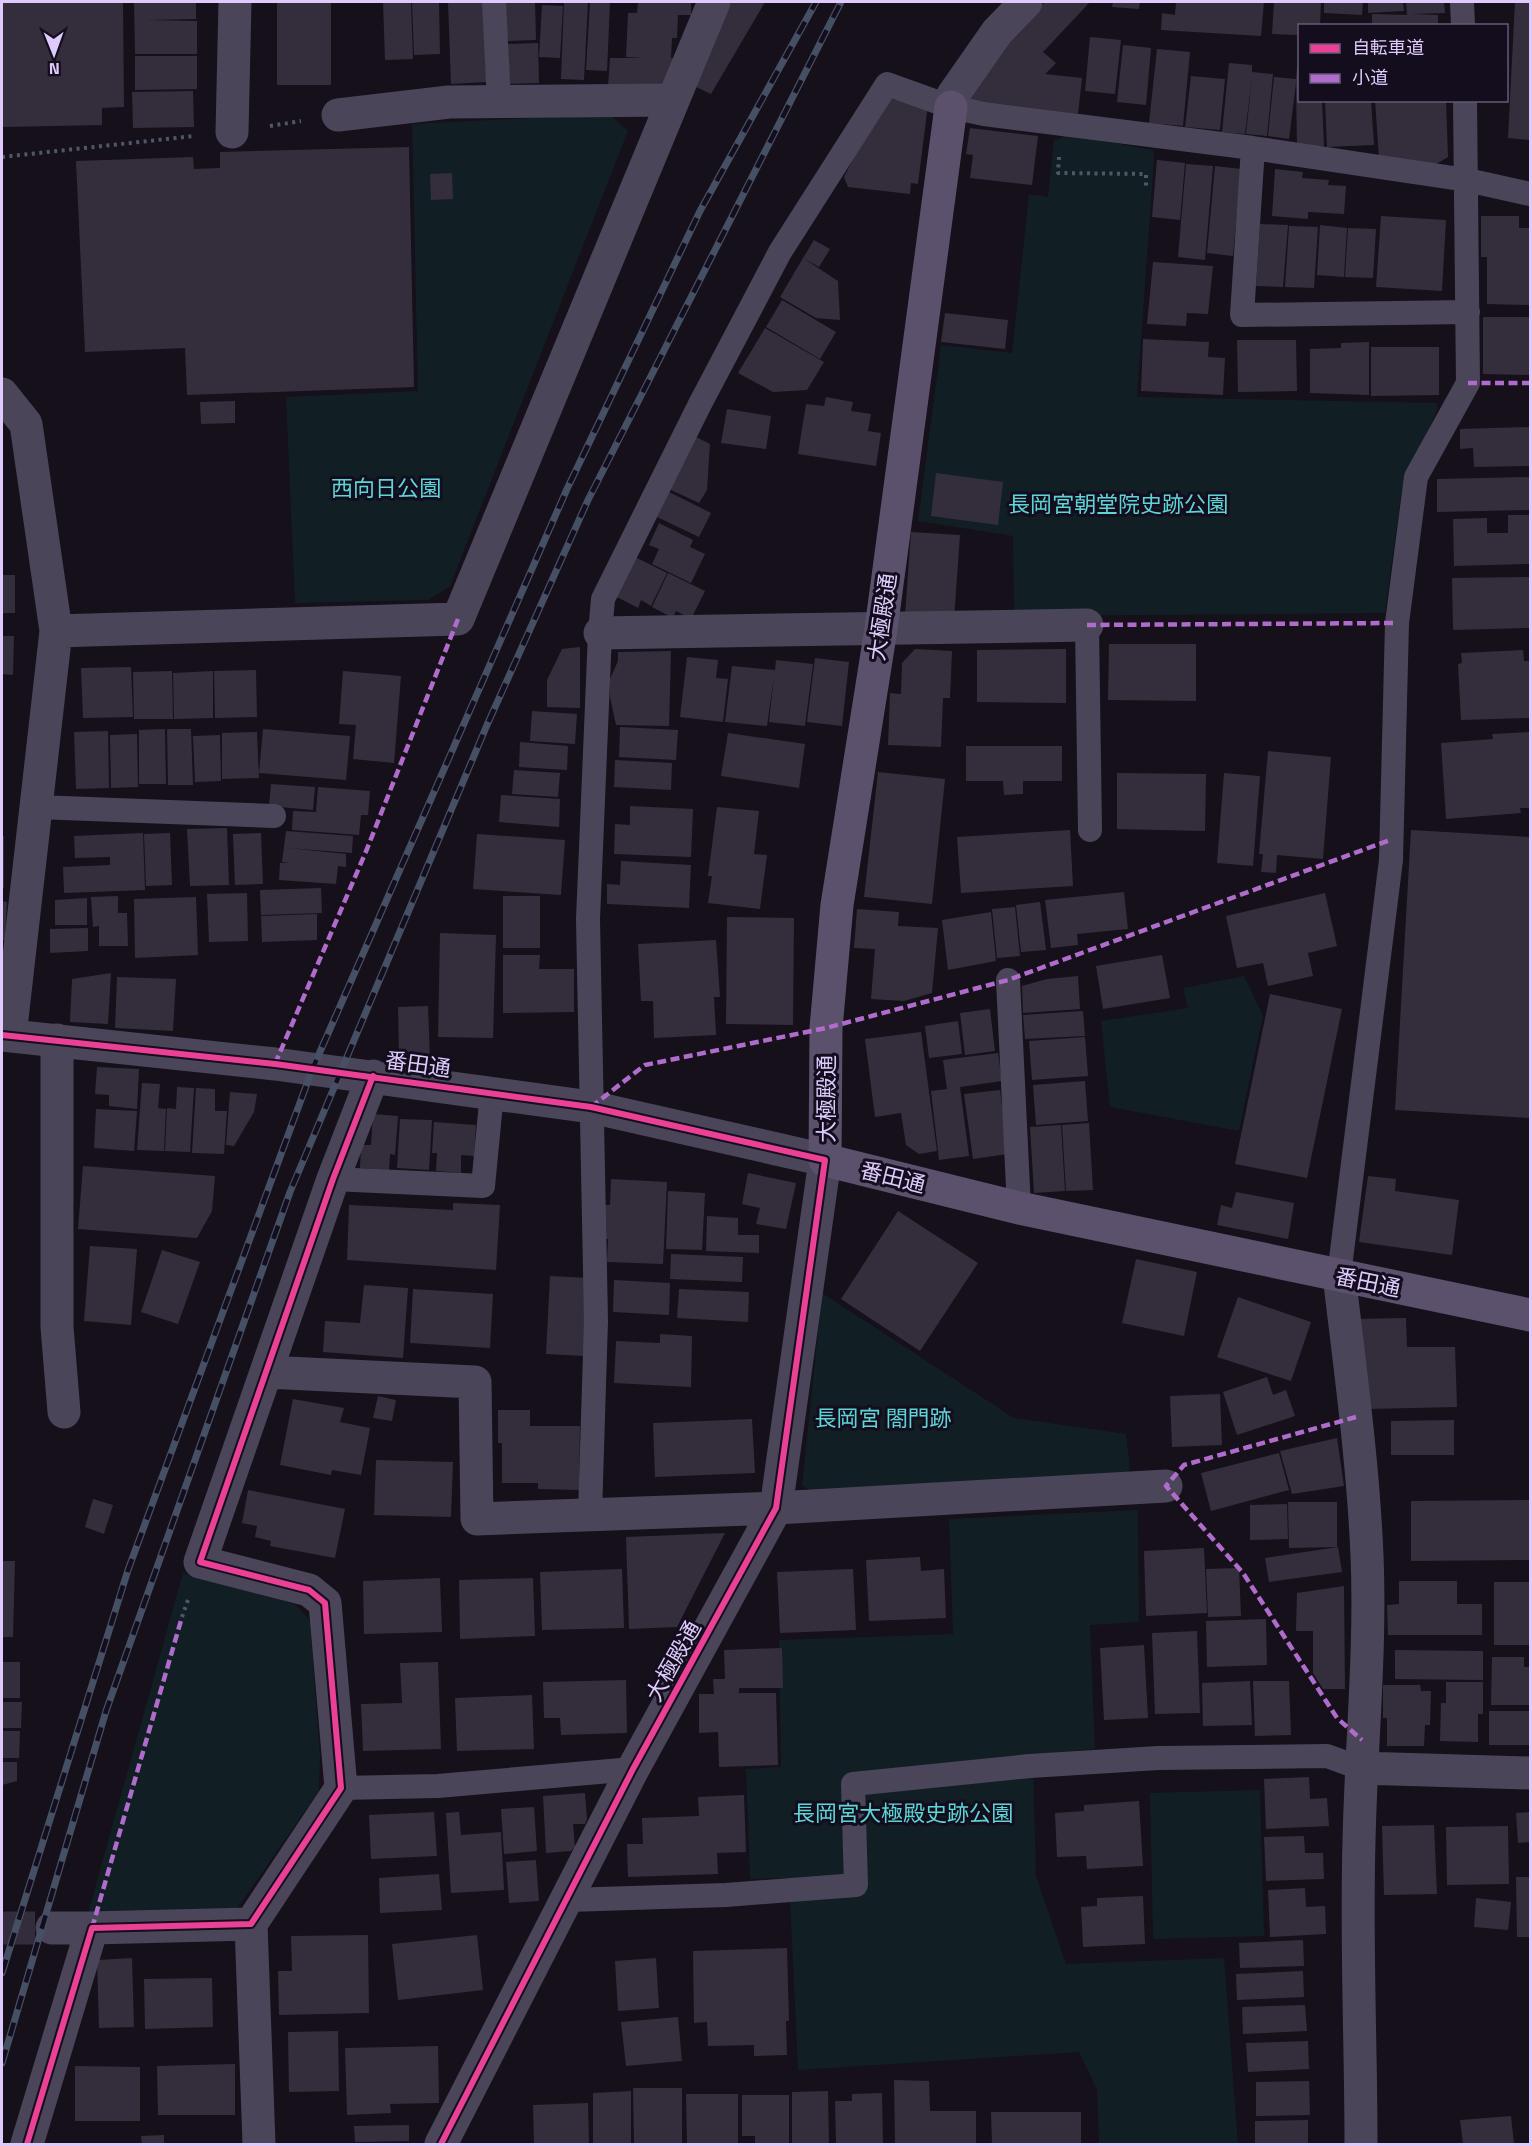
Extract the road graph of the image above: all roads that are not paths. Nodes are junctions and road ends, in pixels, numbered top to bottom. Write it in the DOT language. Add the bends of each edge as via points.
graph roads {
  1 [pos="235,2"];
  2 [pos="494,2"];
  3 [pos="714,2"];
  4 [pos="1026,2"];
  5 [pos="1462,2"];
  6 [pos="1463,24"];
  7 [pos="672,100"];
  8 [pos="499,102"];
  9 [pos="1465,102"];
  10 [pos="951,107"];
  11 [pos="338,115"];
  12 [pos="232,132"];
  13 [pos="1253,148"];
  14 [pos="1467,180"];
  15 [pos="1530,194"];
  16 [pos="1468,312"];
  17 [pos="2,394"];
  18 [pos="1087,625"];
  19 [pos="881,629"];
  20 [pos="56,631"];
  21 [pos="600,633"];
  22 [pos="36,807"];
  23 [pos="274,816"];
  24 [pos="1090,830"];
  25 [pos="1008,980"];
  26 [pos="6,1035"];
  27 [pos="57,1040"];
  28 [pos="372,1076"];
  29 [pos="492,1093"];
  30 [pos="591,1107"];
  31 [pos="825,1160"];
  32 [pos="333,1179"];
  33 [pos="1019,1208"];
  34 [pos="1339,1275"];
  35 [pos="1530,1315"];
  36 [pos="266,1371"];
  37 [pos="63,1412"];
  38 [pos="1166,1486"];
  39 [pos="776,1508"];
  40 [pos="590,1514"];
  41 [pos="1360,1768"];
  42 [pos="633,1769"];
  43 [pos="1530,1773"];
  44 [pos="341,1788"];
  45 [pos="568,1900"];
  46 [pos="251,1924"];
  47 [pos="52,1928"];
  48 [pos="92,1928"];
  49 [pos="27,2145"];
  50 [pos="259,2145"];
  51 [pos="441,2145"];
  52 [pos="1361,2145"];
  1 -- 12 [label="street"];
  2 -- 8 [label="lane"];
  3 -- 7 [label="street"];
  4 -- 10 [label="street, 大極殿通" via="997,32 953,95"];
  5 -- 6 [label="lane"];
  7 -- 8 [label="street"];
  7 -- 20 [label="street" via="458,619"];
  8 -- 11 [label="street" via="449,102"];
  9 -- 14 [label="lane"];
  10 -- 13 [label="lane"];
  10 -- 19 [label="main road, 大極殿通"];
  10 -- 21 [label="lane" via="887,84 780,252 699,404 603,599"];
  13 -- 14 [label="lane"];
  13 -- 16 [label="lane" via="1242,315"];
  14 -- 15 [label="lane"];
  14 -- 16 [label="lane"];
  16 -- 34 [label="lane" via="1468,383 1416,477 1397,623 1391,860"];
  17 -- 20 [label="street" via="26,424"];
  18 -- 19 [label="street"];
  18 -- 24 [label="lane"];
  19 -- 21 [label="street"];
  19 -- 31 [label="main road, 大極殿通" via="837,905 826,1028"];
  20 -- 22 [label="street"];
  21 -- 30 [label="lane" via="588,919"];
  22 -- 23 [label="lane"];
  22 -- 26 [label="street"];
  25 -- 33 [label="lane"];
  26 -- 27 [label="street, 番田通"];
  27 -- 28 [label="street, 番田通"];
  27 -- 37 [label="street" via="57,1327"];
  28 -- 29 [label="street, 番田通"];
  28 -- 32 [label="street"];
  29 -- 30 [label="street, 番田通"];
  29 -- 32 [label="lane" via="483,1186"];
  30 -- 31 [label="street, 番田通"];
  30 -- 40 [label="lane" via="596,1321"];
  31 -- 33 [label="main road, 番田通"];
  31 -- 39 [label="street, 大極殿通"];
  32 -- 36 [label="street"];
  33 -- 34 [label="main road, 番田通"];
  34 -- 35 [label="main road, 番田通"];
  34 -- 41 [label="street" via="1367,1555 1368,1640"];
  36 -- 40 [label="street" via="475,1382 477,1519"];
  36 -- 44 [label="street" via="200,1562 309,1590 325,1603"];
  38 -- 39 [label="street"];
  39 -- 40 [label="street"];
  39 -- 42 [label="street, 大極殿通"];
  41 -- 43 [label="street"];
  41 -- 45 [label="lane" via="1327,1756 1158,1758 853,1784 856,1885 726,1895"];
  41 -- 52 [label="street"];
  42 -- 44 [label="lane" via="438,1786"];
  42 -- 45 [label="street, 大極殿通"];
  44 -- 46 [label="street"];
  45 -- 51 [label="street, 大極殿通"];
  46 -- 48 [label="street"];
  46 -- 50 [label="street"];
  47 -- 48 [label="street"];
  48 -- 49 [label="street"];
}
